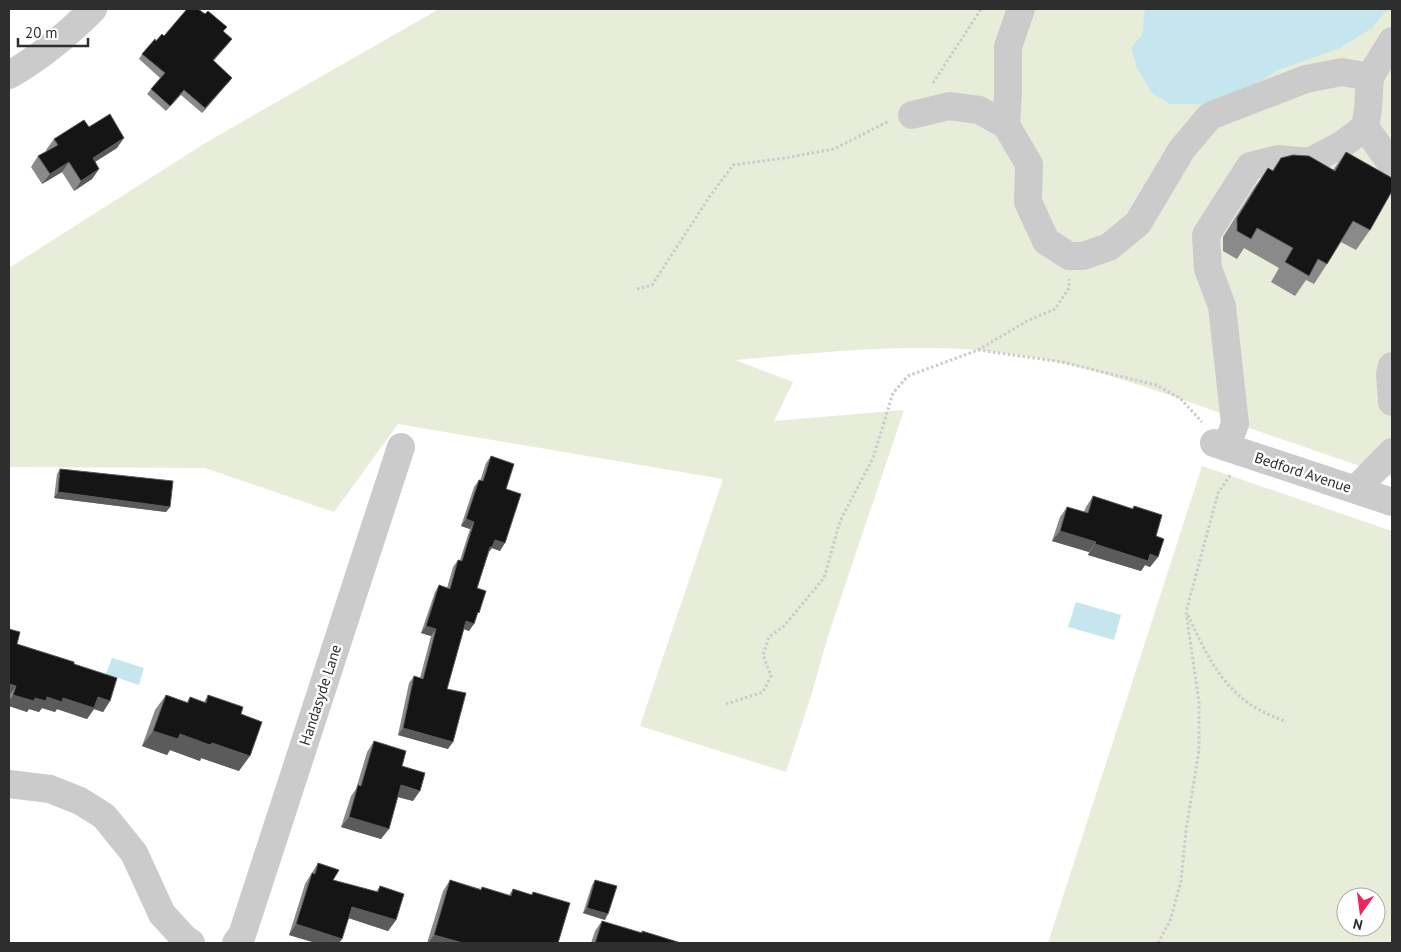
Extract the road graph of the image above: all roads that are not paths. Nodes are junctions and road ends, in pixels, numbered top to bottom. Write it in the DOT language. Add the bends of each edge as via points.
graph roads {
  1 [pos="93,9"];
  2 [pos="1021,9"];
  3 [pos="1392,41"];
  4 [pos="9,75"];
  5 [pos="1370,77"];
  6 [pos="912,115"];
  7 [pos="1006,125"];
  8 [pos="1365,128"];
  9 [pos="1392,165"];
  10 [pos="1392,366"];
  11 [pos="1392,402"];
  12 [pos="401,447"];
  13 [pos="1392,452"];
  14 [pos="1356,489"];
  15 [pos="1392,502"];
  16 [pos="9,784"];
  17 [pos="191,943"];
  18 [pos="236,943"];
  1 -- 4 [label="street" via="67,35"];
  2 -- 7 [label="street" via="1008,47"];
  3 -- 5 [label="street"];
  5 -- 7 [label="street" via="1342,72 1306,78 1210,116 1182,149 1138,223 1109,247 1083,256 1068,256 1046,242 1028,202 1029,164"];
  5 -- 8 [label="street"];
  6 -- 7 [label="street" via="948,106 979,110"];
  8 -- 9 [label="street"];
  8 -- 14 [label="street, Bedford Avenue" via="1309,162 1278,159 1250,166 1206,235 1208,269 1222,306 1235,424 1220,445"];
  10 -- 11 [label="street"];
  12 -- 18 [label="street, Handasyde Lane" via="242,935"];
  13 -- 14 [label="street"];
  14 -- 15 [label="street, Bedford Avenue"];
  16 -- 17 [label="street" via="50,789 80,801 104,816 134,853 162,914"];
}
